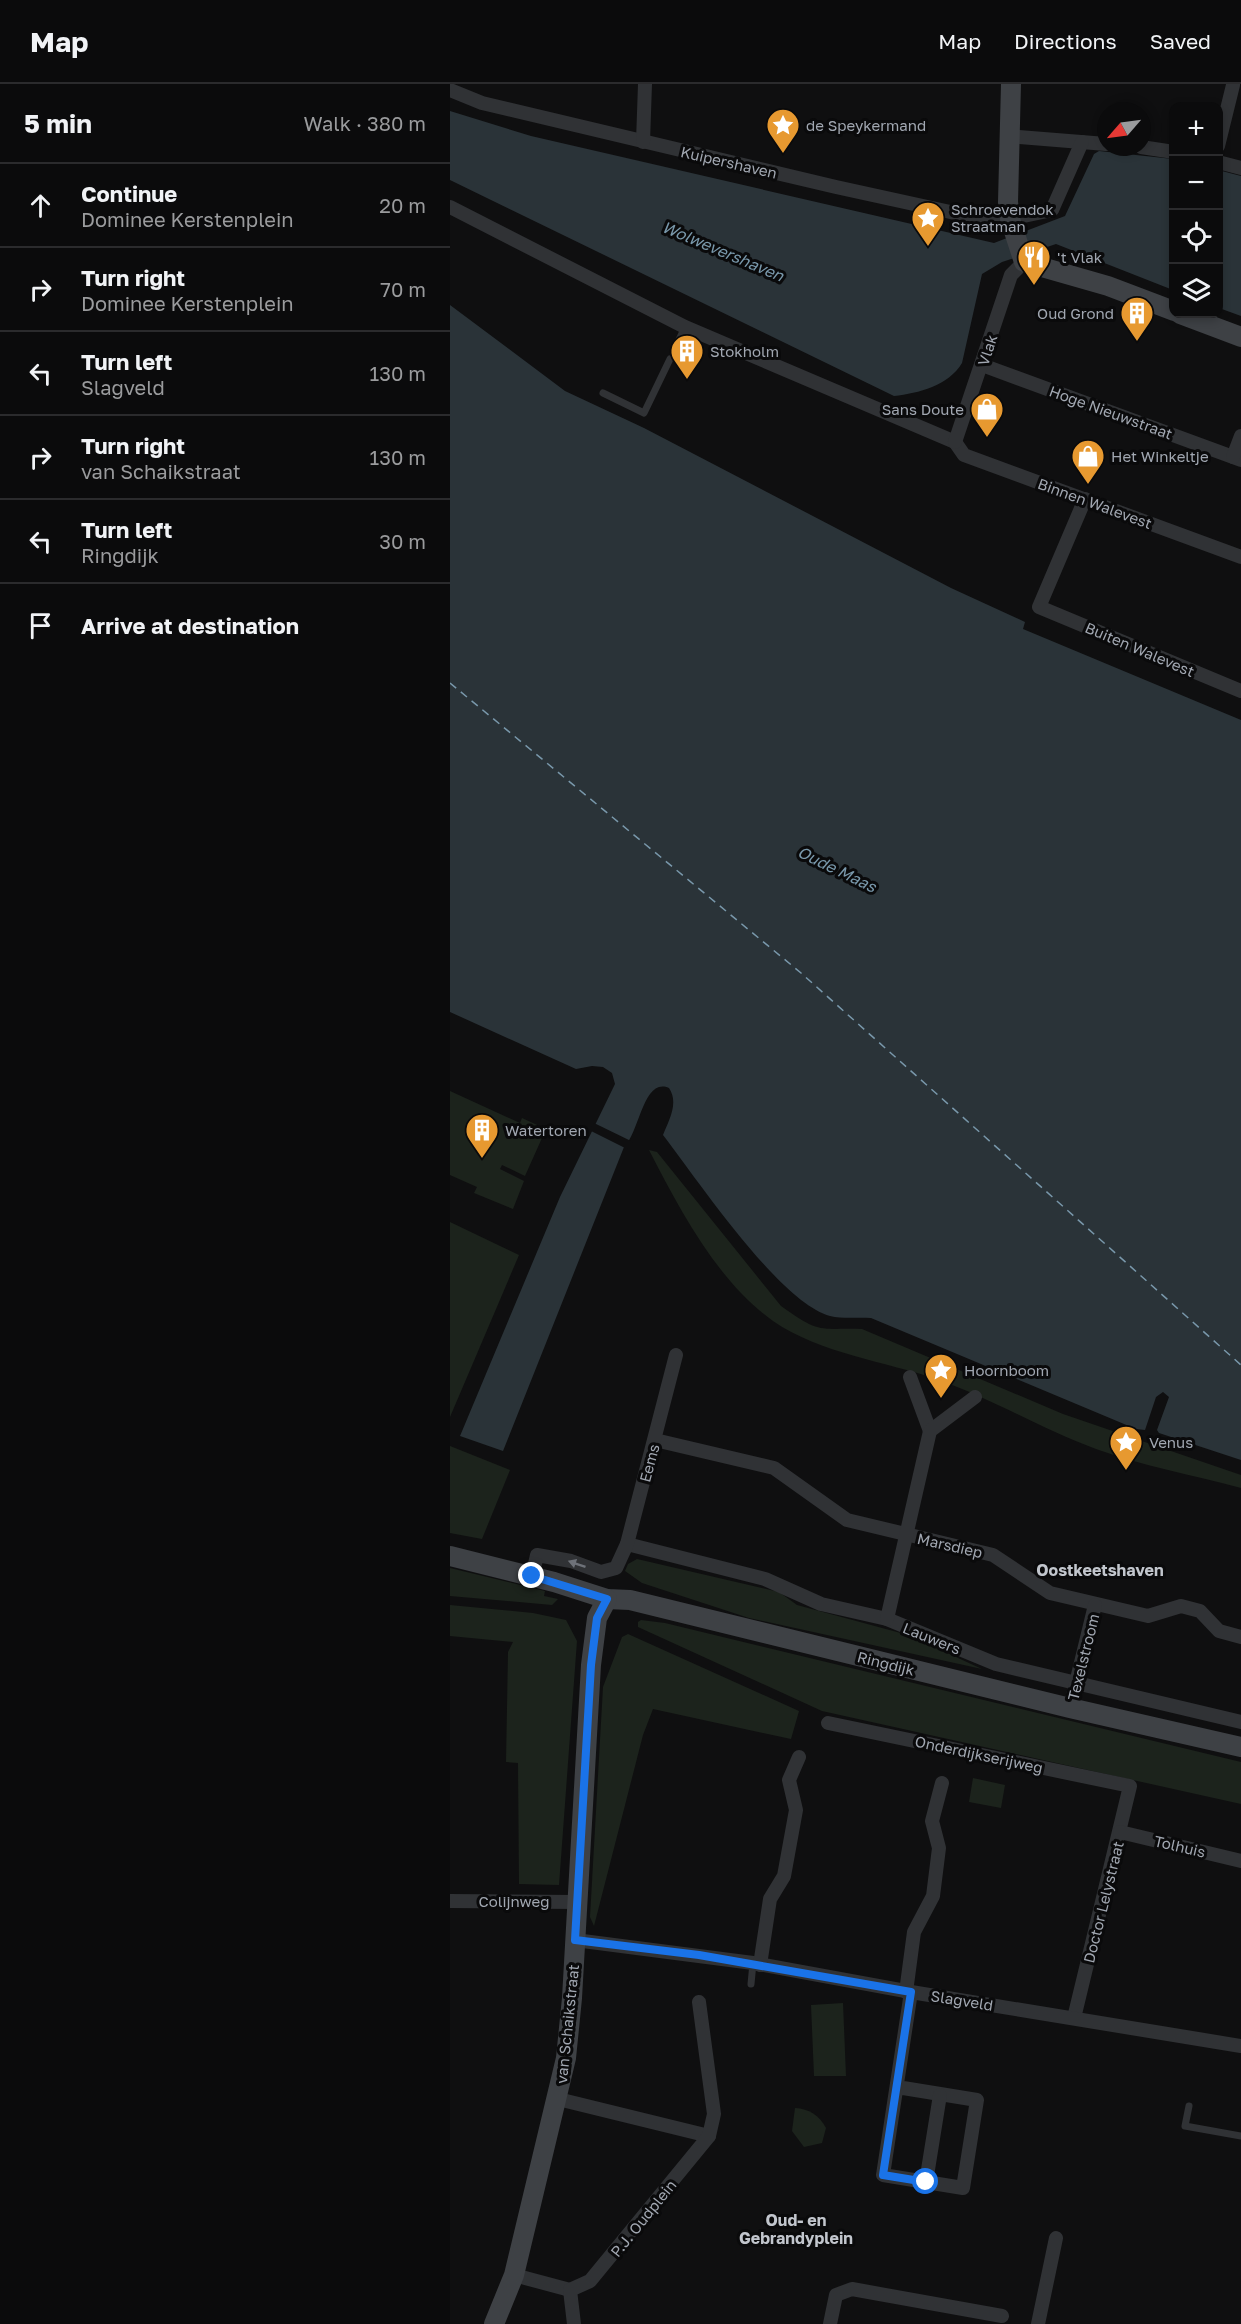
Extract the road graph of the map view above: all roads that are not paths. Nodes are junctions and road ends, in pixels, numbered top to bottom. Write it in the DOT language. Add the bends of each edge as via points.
graph roads {
  1 [pos="645,84"];
  2 [pos="1011,84"];
  3 [pos="1234,86"];
  4 [pos="450,90"];
  5 [pos="1223,128"];
  6 [pos="1008,136"];
  7 [pos="643,142"];
  8 [pos="1082,142"];
  9 [pos="1097,143"];
  10 [pos="1151,149"];
  11 [pos="1169,151"];
  12 [pos="1223,163"];
  13 [pos="1241,168"];
  14 [pos="450,207"];
  15 [pos="1014,223"];
  16 [pos="1023,259"];
  17 [pos="1169,309"];
  18 [pos="1191,318"];
  19 [pos="685,327"];
  20 [pos="1241,337"];
  21 [pos="677,344"];
  22 [pos="670,359"];
  23 [pos="982,365"];
  24 [pos="603,393"];
  25 [pos="1241,436"];
  26 [pos="955,442"];
  27 [pos="1237,458"];
  28 [pos="1084,499"];
  29 [pos="1241,557"];
  30 [pos="1241,691"];
  31 [pos="676,1355"];
  32 [pos="910,1377"];
  33 [pos="975,1396"];
  34 [pos="930,1431"];
  35 [pos="656,1440"];
  36 [pos="906,1535"];
  37 [pos="627,1544"];
  38 [pos="450,1556"];
  39 [pos="532,1576"];
  40 [pos="607,1599"];
  41 [pos="1095,1605"];
  42 [pos="888,1619"];
  43 [pos="1241,1636"];
  44 [pos="1076,1684"];
  45 [pos="1070,1708"];
  46 [pos="1241,1722"];
  47 [pos="828,1723"];
  48 [pos="1241,1747"];
  49 [pos="800,1757"];
  50 [pos="942,1783"];
  51 [pos="1130,1786"];
  52 [pos="1120,1832"];
  53 [pos="1241,1861"];
  54 [pos="450,1901"];
  55 [pos="577,1902"];
  56 [pos="575,1940"];
  57 [pos="757,1964"];
  58 [pos="751,1984"];
  59 [pos="909,1992"];
  60 [pos="699,2002"];
  61 [pos="1074,2018"];
  62 [pos="1241,2046"];
  63 [pos="897,2087"];
  64 [pos="940,2094"];
  65 [pos="558,2099"];
  66 [pos="1189,2106"];
  67 [pos="709,2136"];
  68 [pos="1241,2136"];
  69 [pos="926,2182"];
  70 [pos="1056,2238"];
  71 [pos="514,2276"];
  72 [pos="570,2290"];
  73 [pos="504,2300"];
  74 [pos="1002,2316"];
  75 [pos="494,2324"];
  76 [pos="502,2324"];
  77 [pos="574,2324"];
  78 [pos="831,2324"];
  79 [pos="1038,2324"];
  1 -- 7 [label="street"];
  2 -- 6 [label="main road"];
  3 -- 5 [label="street"];
  4 -- 7 [label="street, Kuipershaven" via="482,103"];
  6 -- 8 [label="street"];
  6 -- 15 [label="main road"];
  7 -- 15 [label="street, Kuipershaven"];
  8 -- 9 [label="street"];
  8 -- 15 [label="street, Kuipershaven" via="1052,210"];
  10 -- 11 [label="street"];
  12 -- 13 [label="street"];
  14 -- 19 [label="street"];
  15 -- 16 [label="main road"];
  16 -- 17 [label="main road"];
  16 -- 23 [label="street, Vlak" via="1011,275"];
  18 -- 20 [label="main road"];
  19 -- 21 [label="lane"];
  19 -- 26 [label="street"];
  22 -- 24 [label="lane" via="644,413"];
  23 -- 26 [label="street, Vlak"];
  23 -- 27 [label="street, Hoge Nieuwstraat"];
  25 -- 27 [label="street"];
  26 -- 28 [label="street, Binnen Walevest" via="964,455"];
  28 -- 29 [label="street, Binnen Walevest"];
  28 -- 30 [label="street, Buiten Walevest" via="1039,607"];
  31 -- 35 [label="street, Eems"];
  32 -- 34 [label="street"];
  33 -- 34 [label="street"];
  34 -- 36 [label="street"];
  35 -- 36 [label="street, Marsdiep" via="774,1468 847,1520"];
  35 -- 37 [label="street, Eems"];
  36 -- 41 [label="street, Marsdiep" via="993,1555 1050,1593"];
  36 -- 42 [label="street"];
  37 -- 39 [label="street, Eems, one-way" via="616,1568 601,1572 537,1555"];
  37 -- 42 [label="street, Lauwers" via="765,1579 821,1604"];
  38 -- 39 [label="main road, Ringdijk"];
  39 -- 40 [label="main road, Ringdijk"];
  40 -- 45 [label="main road, Ringdijk" via="630,1600"];
  40 -- 55 [label="main road, van Schaikstraat" via="597,1618 591,1665"];
  41 -- 43 [label="street, Marsdiep" via="1148,1616 1181,1606 1200,1611 1219,1631"];
  41 -- 44 [label="street, Texelstroom"];
  42 -- 44 [label="street, Lauwers" via="996,1664"];
  44 -- 45 [label="street, Texelstroom"];
  44 -- 46 [label="street, Lauwers"];
  45 -- 48 [label="main road, Ringdijk"];
  47 -- 51 [label="street, Onderdijkserijweg"];
  49 -- 57 [label="street" via="789,1780 796,1810 784,1876 770,1899"];
  50 -- 59 [label="street" via="932,1821 939,1848 933,1896 914,1932"];
  51 -- 52 [label="street, Doctor Lelystraat"];
  52 -- 53 [label="street, Tolhuis"];
  52 -- 61 [label="street, Doctor Lelystraat"];
  54 -- 55 [label="street, Colijnweg"];
  55 -- 56 [label="main road, van Schaikstraat"];
  56 -- 57 [label="street, Slagveld"];
  56 -- 65 [label="main road, van Schaikstraat" via="566,2058"];
  57 -- 58 [label="lane"];
  57 -- 59 [label="street, Slagveld"];
  59 -- 61 [label="street, Slagveld"];
  59 -- 63 [label="street"];
  60 -- 67 [label="street" via="714,2114"];
  61 -- 62 [label="street, Slagveld"];
  63 -- 64 [label="street"];
  63 -- 69 [label="street" via="883,2175"];
  64 -- 69 [label="street"];
  64 -- 69 [label="street" via="976,2100 963,2188"];
  65 -- 67 [label="street"];
  65 -- 71 [label="main road, van Schaikstraat"];
  66 -- 68 [label="lane" via="1185,2126"];
  67 -- 72 [label="street, P.J. Oudplein" via="590,2281"];
  70 -- 79 [label="street"];
  71 -- 72 [label="street"];
  71 -- 73 [label="main road, van Schaikstraat"];
  72 -- 77 [label="street"];
  73 -- 75 [label="main road, van Schaikstraat"];
  73 -- 76 [label="main road, van Schaikstraat"];
  74 -- 78 [label="street" via="852,2289 836,2295"];
}
